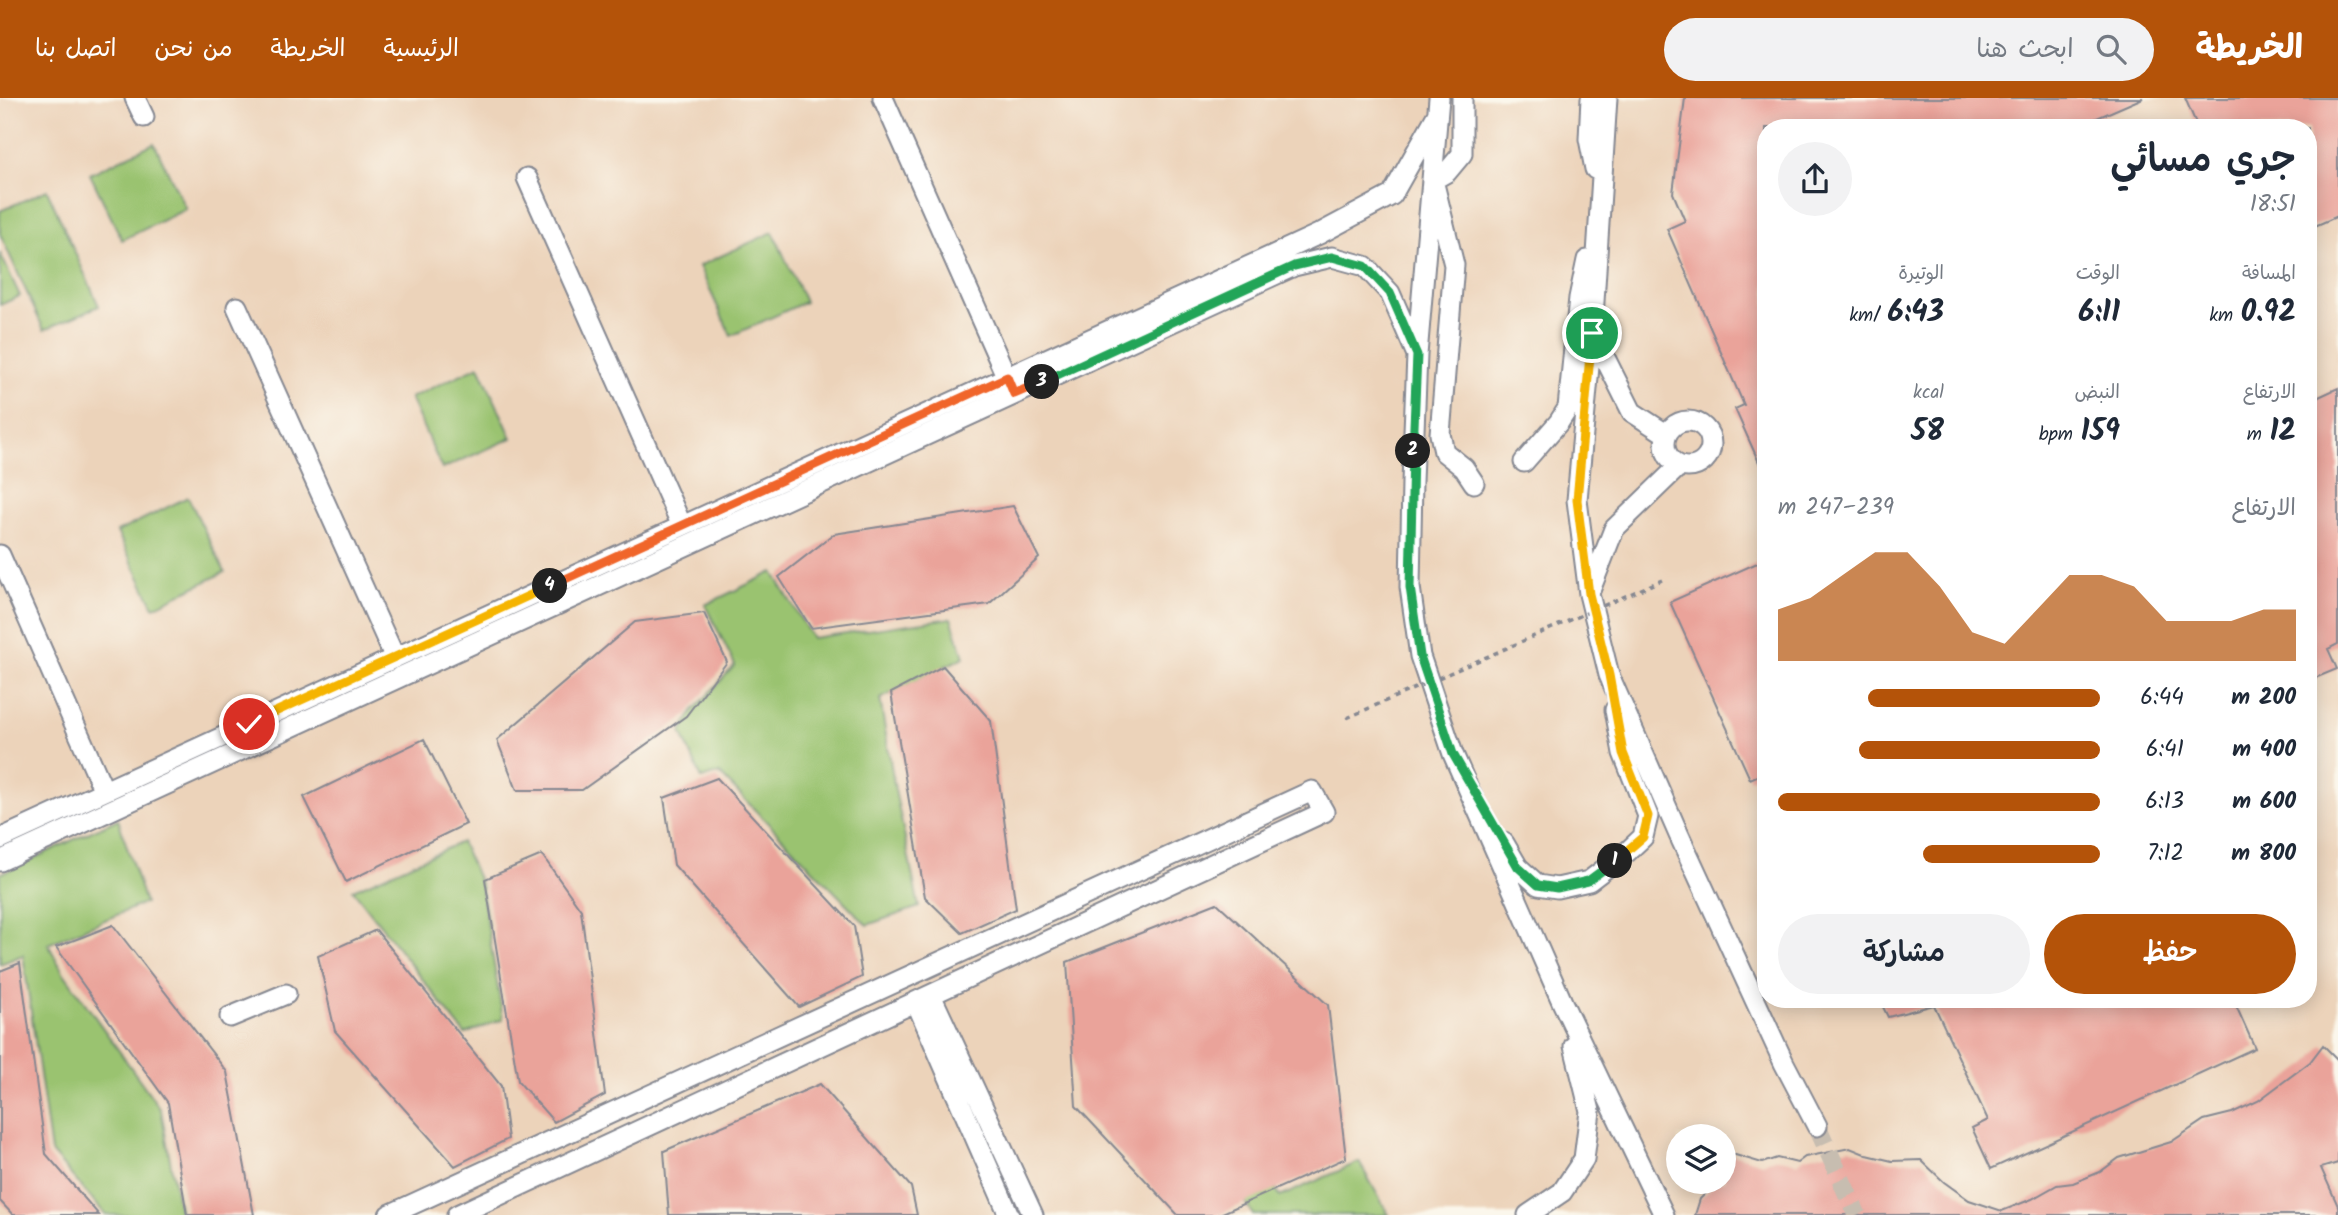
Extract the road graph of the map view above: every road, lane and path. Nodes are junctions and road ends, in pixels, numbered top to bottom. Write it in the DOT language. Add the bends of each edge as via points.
graph roads {
  1 [pos="135,98"];
  2 [pos="883,98"];
  3 [pos="1462,98"];
  4 [pos="1591,98"];
  5 [pos="1607,98"];
  6 [pos="1438,106"];
  7 [pos="144,117"];
  8 [pos="527,178"];
  9 [pos="1433,180"];
  10 [pos="1601,195"];
  11 [pos="237,307"];
  12 [pos="1592,333"];
  13 [pos="1417,355"];
  14 [pos="1011,386"];
  15 [pos="1666,434"];
  16 [pos="1524,462"];
  17 [pos="1679,466"];
  18 [pos="1474,483"];
  19 [pos="682,526"];
  20 [pos="0,555"];
  21 [pos="1661,580"];
  22 [pos="1589,594"];
  23 [pos="395,658"];
  24 [pos="1609,675"];
  25 [pos="1347,718"];
  26 [pos="1453,754"];
  27 [pos="104,791"];
  28 [pos="0,839"];
  29 [pos="0,861"];
  30 [pos="286,994"];
  31 [pos="923,999"];
  32 [pos="1563,1004"];
  33 [pos="1757,1005"];
  34 [pos="1759,1008"];
  35 [pos="230,1017"];
  36 [pos="1817,1126"];
  37 [pos="470,1178"];
  38 [pos="481,1204"];
  39 [pos="389,1215"];
  40 [pos="457,1215"];
  41 [pos="1009,1215"];
  42 [pos="1033,1215"];
  43 [pos="1528,1215"];
  44 [pos="1664,1215"];
  1 -- 7 [label="street"];
  2 -- 14 [label="street"];
  3 -- 9 [label="street" via="1462,154"];
  4 -- 10 [label="street" via="1589,139"];
  5 -- 10 [label="street"];
  6 -- 9 [label="street"];
  6 -- 14 [label="street" via="1392,195"];
  8 -- 19 [label="street"];
  9 -- 13 [label="street"];
  9 -- 18 [label="street" via="1454,265 1440,434 1444,452"];
  10 -- 12 [label="street"];
  10 -- 16 [label="street" via="1579,298 1568,408"];
  11 -- 23 [label="street"];
  12 -- 15 [label="street" via="1632,412"];
  12 -- 22 [label="street" via="1577,500"];
  13 -- 14 [label="street" via="1390,293 1365,266 1332,257 1294,266"];
  13 -- 26 [label="street" via="1410,587 1420,656"];
  14 -- 19 [label="street"];
  14 -- 29 [label="street"];
  15 -- 17 [label="street" via="1666,453"];
  15 -- 17 [label="street" via="1686,421 1704,427 1710,438 1710,451 1703,461 1692,467"];
  17 -- 22 [label="street" via="1614,529"];
  19 -- 23 [label="street"];
  20 -- 27 [label="street"];
  21 -- 25 [label="path, bridge"];
  22 -- 24 [label="street"];
  23 -- 27 [label="street"];
  24 -- 26 [label="street" via="1623,753 1648,816 1643,837 1588,881 1557,888 1538,885 1518,867"];
  24 -- 33 [label="street"];
  26 -- 32 [label="street"];
  27 -- 28 [label="street"];
  30 -- 35 [label="street"];
  31 -- 37 [label="street" via="1324,813 1312,791"];
  31 -- 38 [label="street"];
  31 -- 41 [label="street"];
  31 -- 42 [label="street"];
  32 -- 43 [label="street" via="1590,1111 1584,1159 1562,1192"];
  32 -- 44 [label="street"];
  34 -- 36 [label="street"];
  37 -- 38 [label="street"];
  37 -- 39 [label="street"];
  38 -- 40 [label="street"];
}
